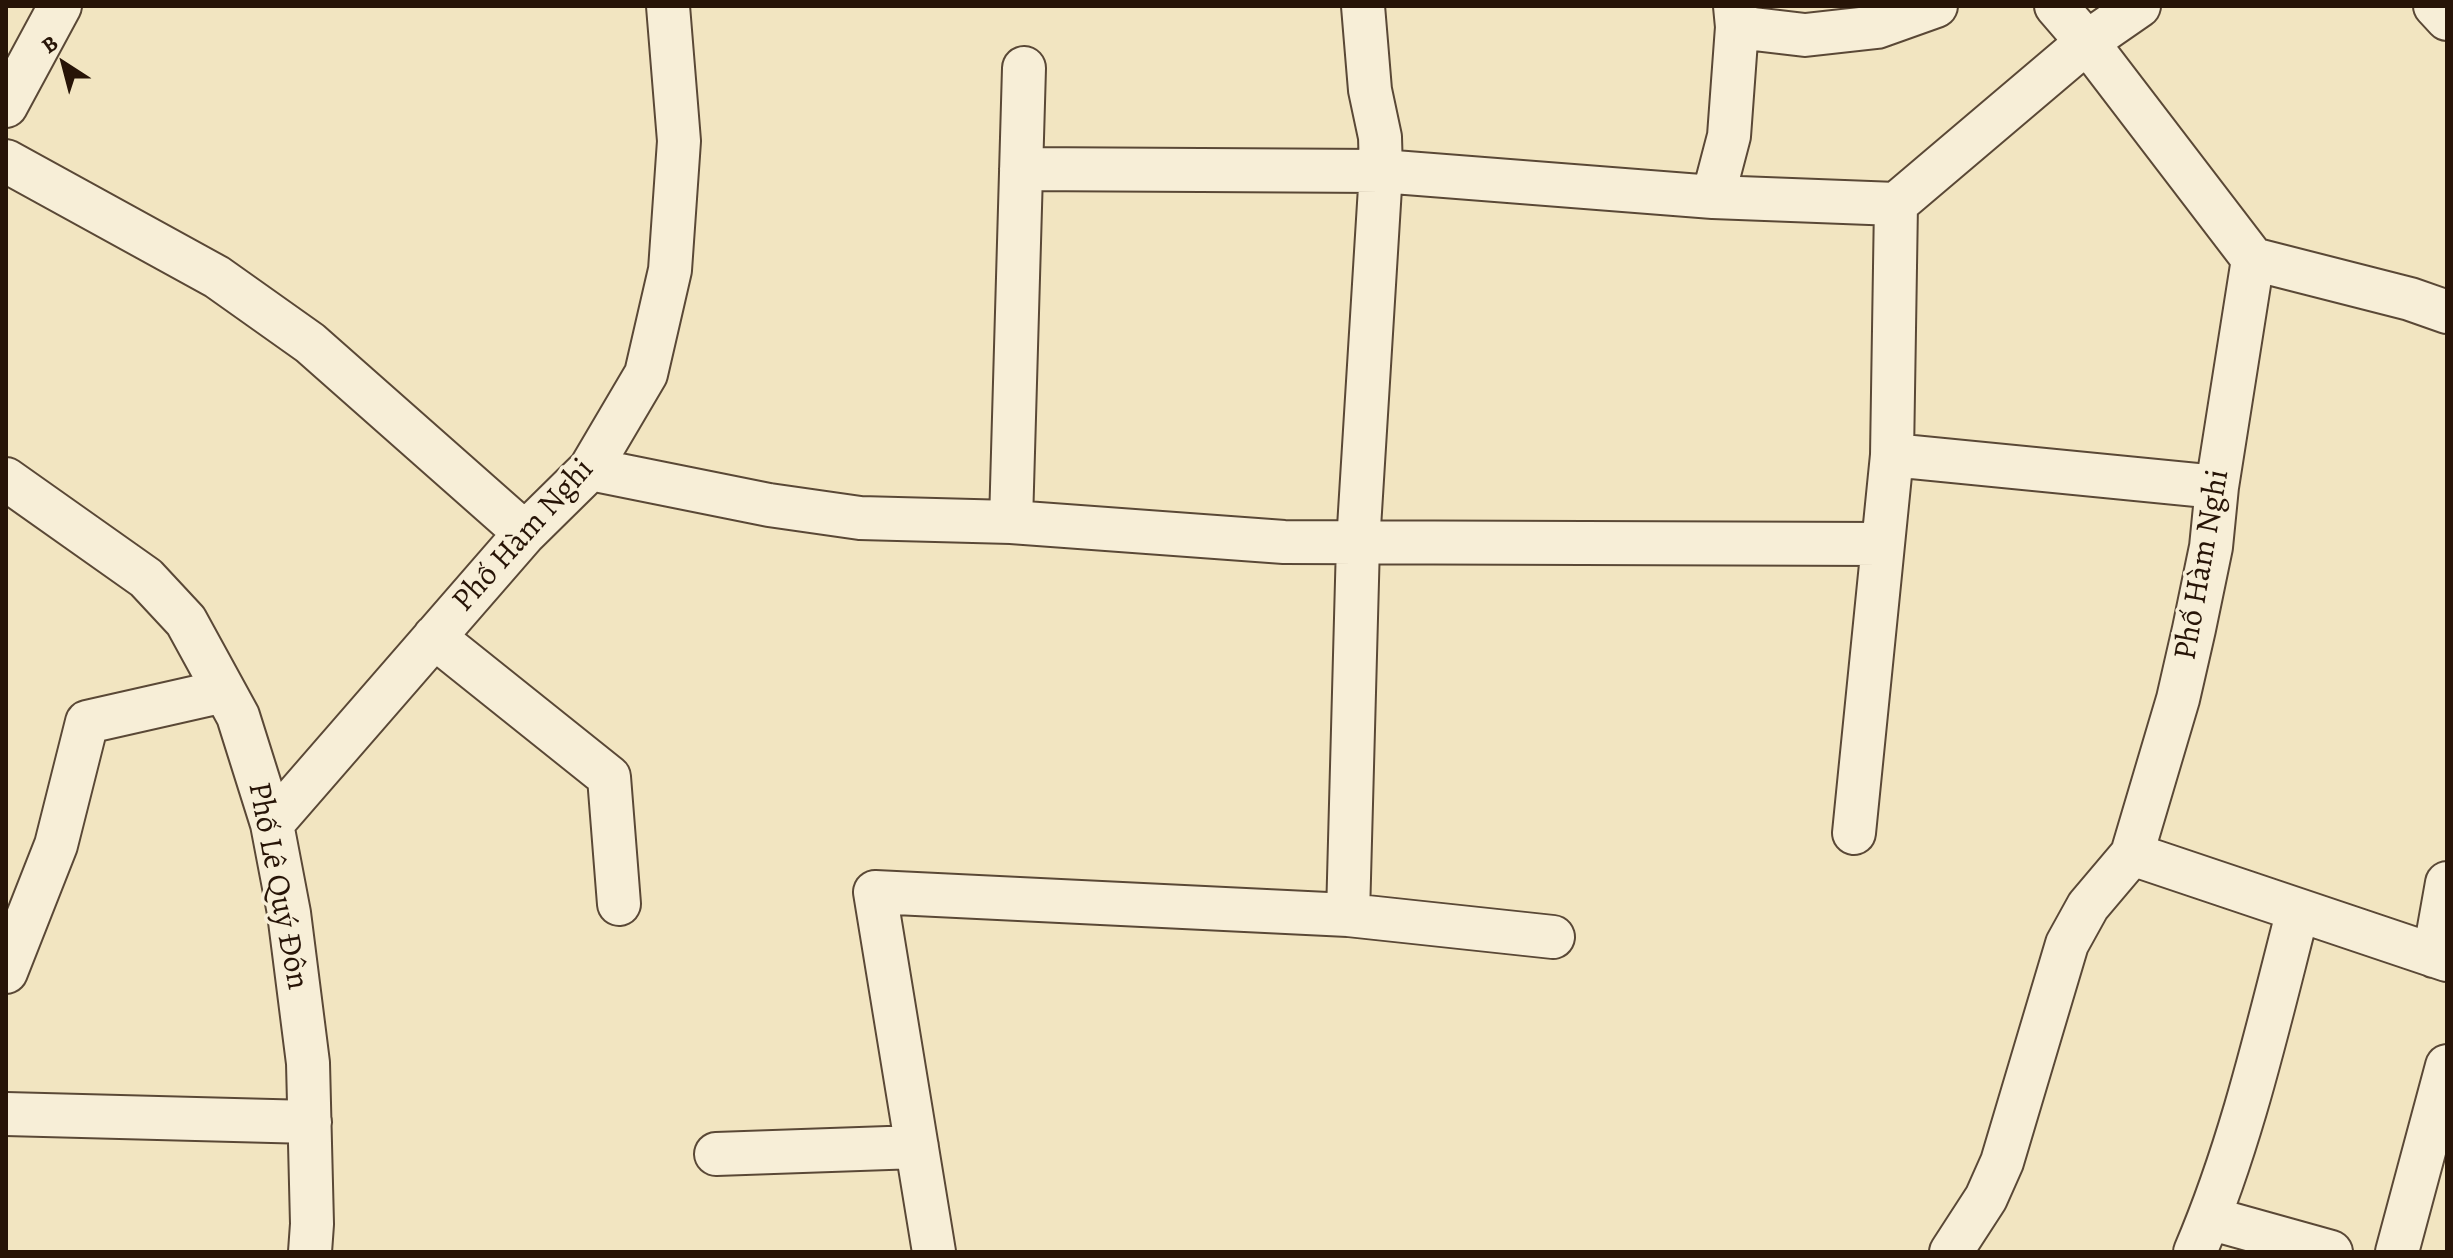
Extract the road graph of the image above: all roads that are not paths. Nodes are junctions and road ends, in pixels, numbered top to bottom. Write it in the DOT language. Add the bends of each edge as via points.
graph roads {
  1 [pos="60,6"];
  2 [pos="668,6"];
  3 [pos="1363,6"];
  4 [pos="1936,6"];
  5 [pos="2056,6"];
  6 [pos="2139,6"];
  7 [pos="2435,6"];
  8 [pos="1736,17"];
  9 [pos="2447,19"];
  10 [pos="2087,42"];
  11 [pos="1024,68"];
  12 [pos="6,106"];
  13 [pos="6,161"];
  14 [pos="1021,169"];
  15 [pos="1381,171"];
  16 [pos="1713,197"];
  17 [pos="1896,204"];
  18 [pos="2253,259"];
  19 [pos="2447,312"];
  20 [pos="1892,455"];
  21 [pos="590,469"];
  22 [pos="6,479"];
  23 [pos="2217,487"];
  24 [pos="1011,522"];
  25 [pos="525,533"];
  26 [pos="1358,544"];
  27 [pos="1883,544"];
  28 [pos="434,637"];
  29 [pos="224,691"];
  30 [pos="272,824"];
  31 [pos="1854,833"];
  32 [pos="2132,854"];
  33 [pos="2447,883"];
  34 [pos="619,904"];
  35 [pos="2298,910"];
  36 [pos="1348,915"];
  37 [pos="1553,937"];
  38 [pos="2440,958"];
  39 [pos="6,972"];
  40 [pos="2447,1066"];
  41 [pos="6,1114"];
  42 [pos="310,1122"];
  43 [pos="917,1147"];
  44 [pos="716,1154"];
  45 [pos="2202,1235"];
  46 [pos="310,1252"];
  47 [pos="934,1252"];
  48 [pos="1951,1252"];
  49 [pos="2331,1252"];
  50 [pos="2397,1252"];
  1 -- 12 [label="street"];
  2 -- 21 [label="street, Phố Hàm Nghi" via="679,141 670,270 646,374"];
  3 -- 15 [label="street"];
  4 -- 8 [label="street" via="1877,27 1805,35"];
  5 -- 10 [label="street"];
  6 -- 10 [label="street"];
  7 -- 9 [label="street"];
  8 -- 16 [label="street" via="1729,136"];
  10 -- 17 [label="street"];
  10 -- 18 [label="street"];
  11 -- 14 [label="street"];
  13 -- 25 [label="street" via="217,277 310,343"];
  14 -- 15 [label="street"];
  14 -- 24 [label="street"];
  15 -- 16 [label="street"];
  15 -- 26 [label="street"];
  16 -- 17 [label="street"];
  17 -- 20 [label="street"];
  18 -- 19 [label="street"];
  18 -- 23 [label="street, Phố Hàm Nghi"];
  20 -- 23 [label="street"];
  20 -- 27 [label="street"];
  21 -- 24 [label="street" via="860,518"];
  21 -- 25 [label="street, Phố Hàm Nghi"];
  22 -- 29 [label="street, Phố Lê Quý Đôn" via="146,578 186,621"];
  23 -- 32 [label="street, Phố Hàm Nghi" via="2211,547 2178,699"];
  24 -- 26 [label="street"];
  25 -- 28 [label="street, Phố Hàm Nghi"];
  26 -- 27 [label="street"];
  26 -- 36 [label="street"];
  27 -- 31 [label="street"];
  28 -- 30 [label="street, Phố Hàm Nghi"];
  28 -- 34 [label="street" via="609,777"];
  29 -- 30 [label="street, Phố Lê Quý Đôn" via="238,716"];
  29 -- 39 [label="street" via="87,722 56,845"];
  30 -- 42 [label="street, Phố Lê Quý Đôn" via="289,913"];
  32 -- 35 [label="street"];
  32 -- 48 [label="street" via="2088,906 2067,944 2002,1162"];
  33 -- 38 [label="street"];
  35 -- 38 [label="street"];
  35 -- 45 [label="street" via="2245,1114"];
  36 -- 37 [label="street"];
  36 -- 43 [label="street" via="875,892"];
  40 -- 50 [label="street"];
  41 -- 42 [label="street"];
  42 -- 46 [label="street, Phố Lê Quý Đôn"];
  43 -- 44 [label="street"];
  43 -- 47 [label="street"];
  45 -- 49 [label="street"];
}
